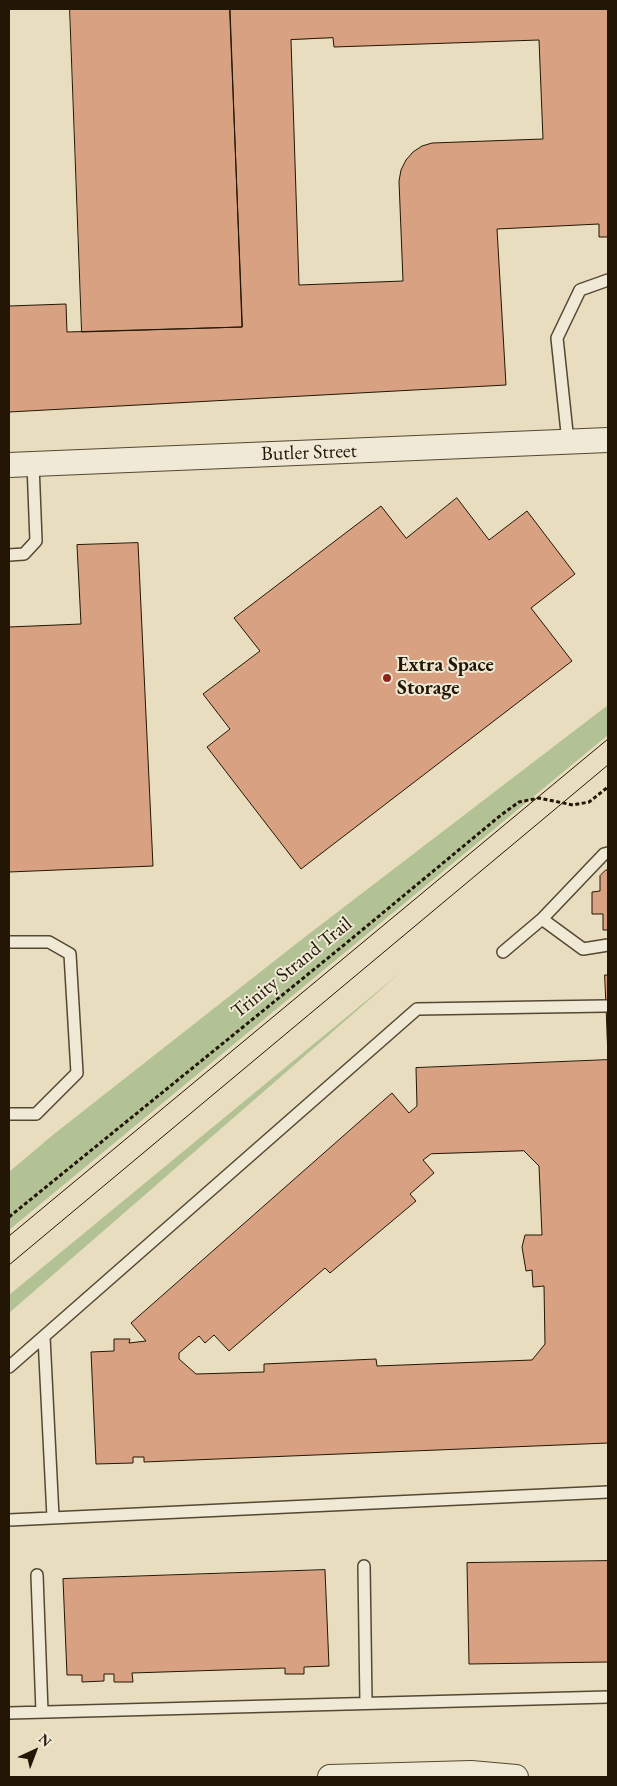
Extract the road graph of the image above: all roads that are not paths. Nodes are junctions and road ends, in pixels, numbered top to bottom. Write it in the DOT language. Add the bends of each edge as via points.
graph roads {
  1 [pos="608,280"];
  2 [pos="608,440"];
  3 [pos="568,442"];
  4 [pos="33,464"];
  5 [pos="9,465"];
  6 [pos="9,555"];
  7 [pos="608,853"];
  8 [pos="542,919"];
  9 [pos="9,942"];
  10 [pos="608,945"];
  11 [pos="503,952"];
  12 [pos="606,1006"];
  13 [pos="9,1114"];
  14 [pos="44,1337"];
  15 [pos="9,1367"];
  16 [pos="608,1492"];
  17 [pos="53,1518"];
  18 [pos="9,1520"];
  19 [pos="364,1566"];
  20 [pos="37,1575"];
  21 [pos="608,1697"];
  22 [pos="366,1703"];
  23 [pos="9,1712"];
  24 [pos="42,1712"];
  25 [pos="330,1777"];
  26 [pos="513,1777"];
  1 -- 3 [label="lane" via="580,290 557,338"];
  2 -- 3 [label="street, Butler Street"];
  3 -- 4 [label="street, Butler Street"];
  4 -- 5 [label="street, Butler Street"];
  4 -- 6 [label="lane" via="36,541 24,554"];
  7 -- 8 [label="lane"];
  8 -- 10 [label="lane" via="583,949"];
  8 -- 11 [label="lane"];
  9 -- 13 [label="lane" via="49,942 70,954 76,1073 36,1114"];
  12 -- 14 [label="lane" via="417,1009"];
  14 -- 15 [label="lane"];
  14 -- 17 [label="lane"];
  16 -- 17 [label="lane"];
  17 -- 18 [label="lane"];
  19 -- 22 [label="lane"];
  20 -- 24 [label="lane"];
  21 -- 22 [label="lane"];
  22 -- 24 [label="lane"];
  23 -- 24 [label="lane"];
  25 -- 26 [label="street" via="471,1773"];
}
